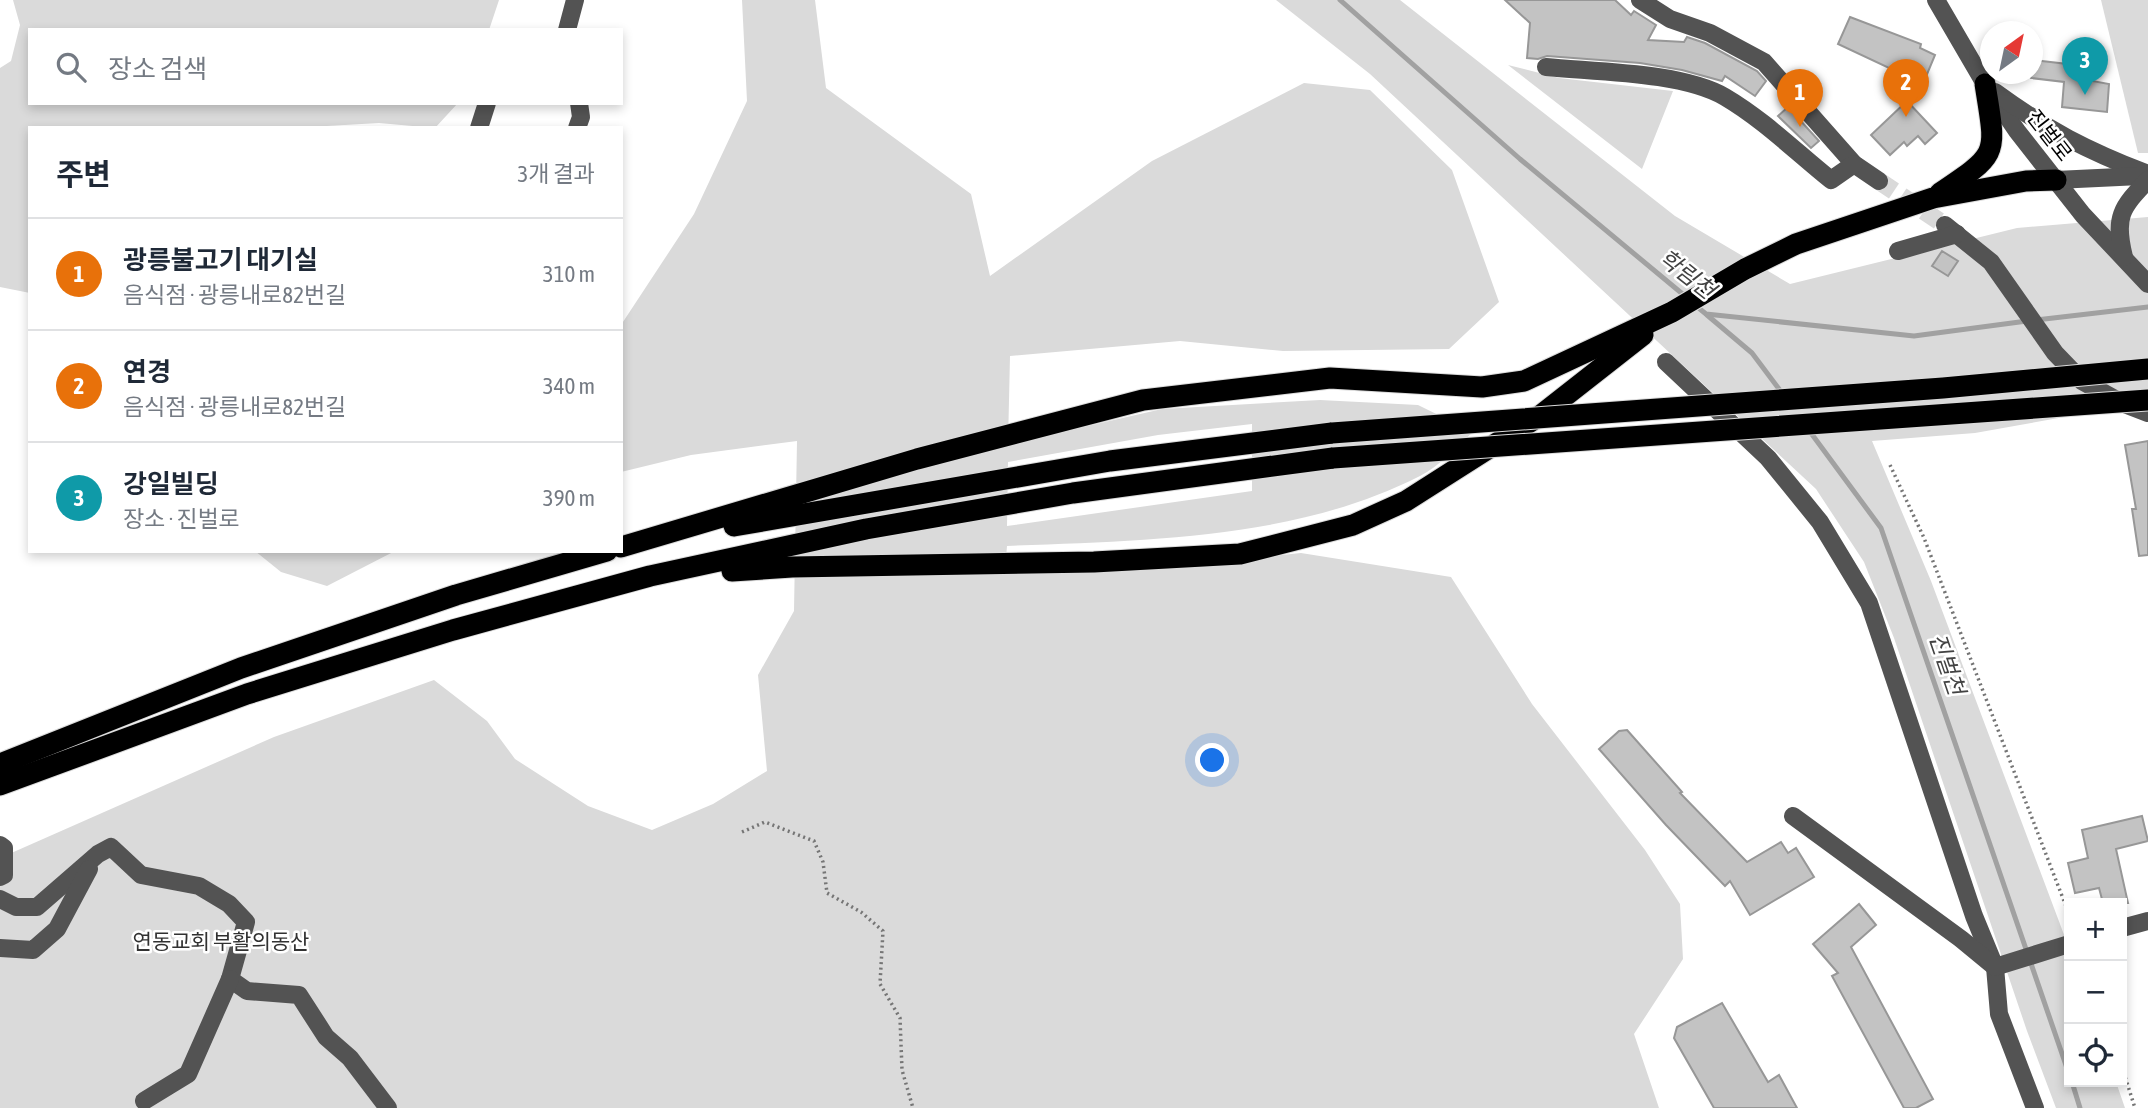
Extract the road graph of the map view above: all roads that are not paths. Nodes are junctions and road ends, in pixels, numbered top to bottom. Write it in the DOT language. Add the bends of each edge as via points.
graph roads {
  1 [pos="575,0"];
  2 [pos="1640,0"];
  3 [pos="1939,1"];
  4 [pos="568,28"];
  5 [pos="1546,67"];
  6 [pos="1980,77"];
  7 [pos="1984,84"];
  8 [pos="486,105"];
  9 [pos="579,105"];
  10 [pos="480,126"];
  11 [pos="578,126"];
  12 [pos="1854,164"];
  13 [pos="2148,176"];
  14 [pos="2056,180"];
  15 [pos="1879,181"];
  16 [pos="1933,198"];
  17 [pos="1899,251"];
  18 [pos="2124,257"];
  19 [pos="2148,284"];
  20 [pos="1672,312"];
  21 [pos="1666,362"];
  22 [pos="2148,369"];
  23 [pos="2148,400"];
  24 [pos="2148,413"];
  25 [pos="628,545"];
  26 [pos="600,553"];
  27 [pos="650,576"];
  28 [pos="0,764"];
  29 [pos="0,785"];
  30 [pos="1793,816"];
  31 [pos="0,845"];
  32 [pos="97,854"];
  33 [pos="0,877"];
  34 [pos="0,899"];
  35 [pos="2148,921"];
  36 [pos="2127,927"];
  37 [pos="2064,946"];
  38 [pos="0,948"];
  39 [pos="1995,967"];
  40 [pos="230,979"];
  41 [pos="144,1101"];
  42 [pos="388,1108"];
  43 [pos="2035,1108"];
  1 -- 4 [label="street"];
  2 -- 12 [label="street" via="1670,19 1710,33 1764,62"];
  3 -- 6 [label="street, 진벌로"];
  5 -- 12 [label="street" via="1686,82 1724,96 1831,180"];
  7 -- 13 [label="street" via="2044,128"];
  7 -- 14 [label="street, 진벌로"];
  7 -- 16 [label="highway" via="1994,140 1988,155"];
  8 -- 10 [label="street"];
  9 -- 11 [label="street"];
  12 -- 15 [label="street"];
  13 -- 14 [label="street"];
  13 -- 18 [label="street" via="2121,208 2118,235"];
  14 -- 16 [label="highway"];
  14 -- 18 [label="street, 진벌로"];
  16 -- 20 [label="highway" via="1796,244"];
  17 -- 24 [label="street" via="1951,229 1991,262 2055,353 2082,381"];
  18 -- 19 [label="street, 진벌로"];
  20 -- 25 [label="highway" via="1524,381 1482,387 1331,378 1143,400 917,458"];
  20 -- 27 [label="highway" via="1541,415 1406,501 1353,525 1240,554 1094,562 792,567"];
  21 -- 39 [label="street" via="1768,458 1821,522 1869,603"];
  22 -- 25 [label="highway, bridge" via="1332,432 1015,476"];
  23 -- 27 [label="highway, bridge" via="1333,458 1073,493 866,529"];
  26 -- 28 [label="highway" via="242,668"];
  27 -- 29 [label="highway" via="453,630 247,694"];
  30 -- 39 [label="street"];
  31 -- 33 [label="street" via="4,848 4,874"];
  32 -- 34 [label="street" via="37,907 16,907"];
  32 -- 38 [label="street" via="57,929 33,950"];
  32 -- 40 [label="street" via="111,846 141,875 199,886 229,904 246,922"];
  35 -- 36 [label="street"];
  37 -- 39 [label="street"];
  39 -- 43 [label="street" via="1999,1014"];
  40 -- 41 [label="street" via="188,1074"];
  40 -- 42 [label="street" via="247,991 299,995 327,1037 350,1058"];
}
